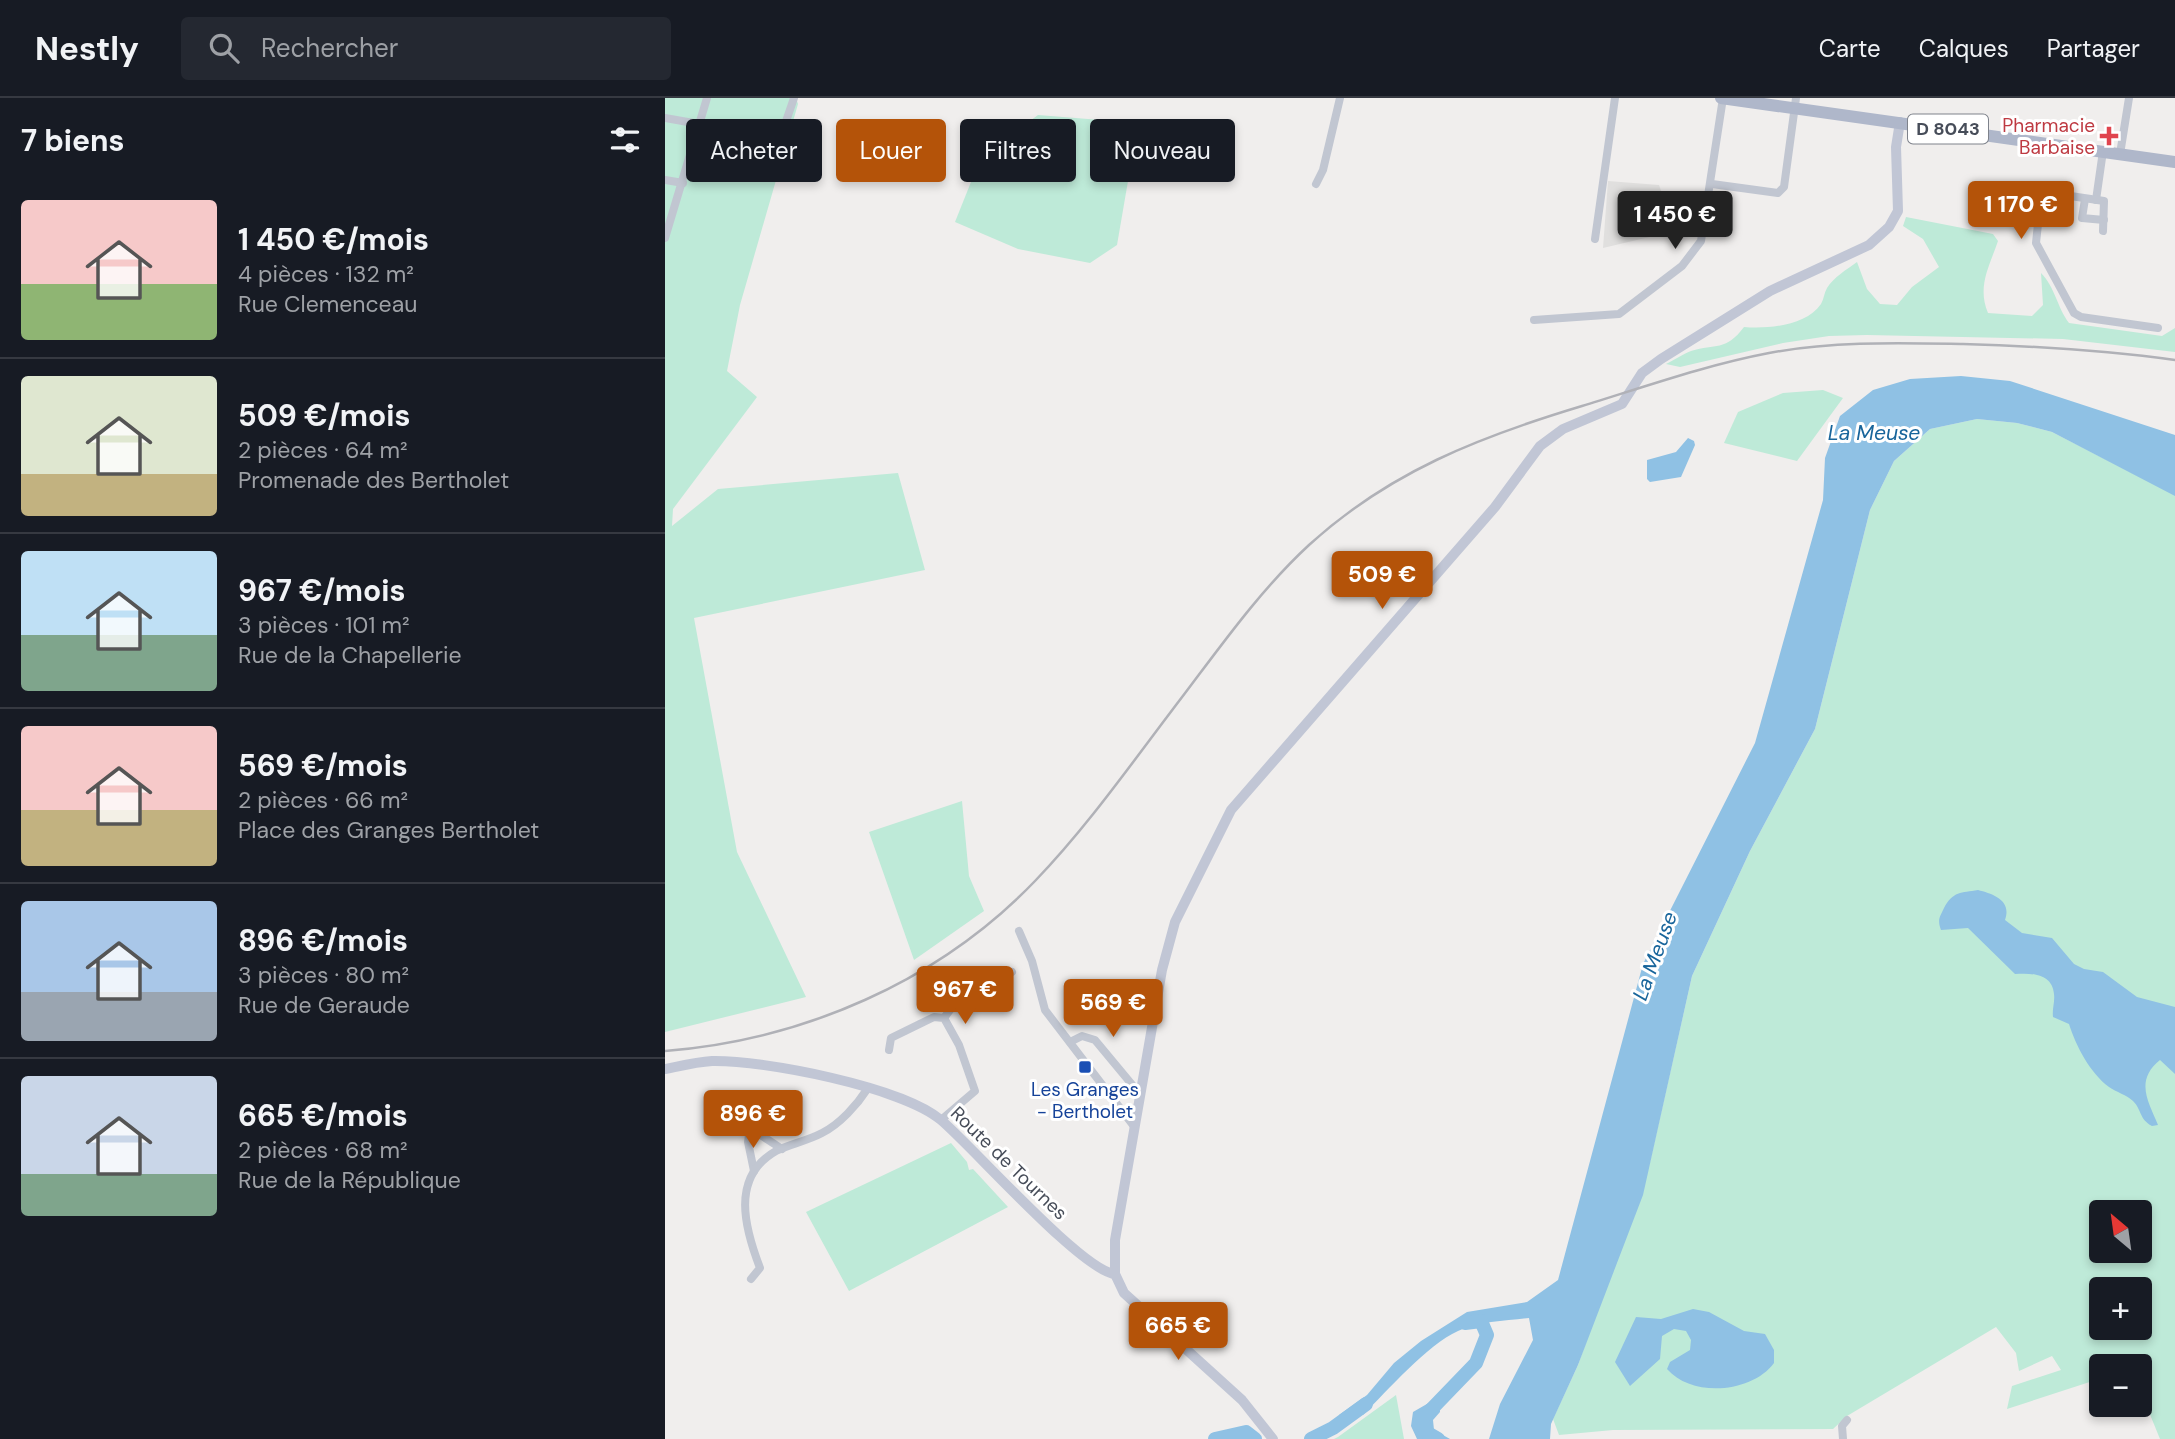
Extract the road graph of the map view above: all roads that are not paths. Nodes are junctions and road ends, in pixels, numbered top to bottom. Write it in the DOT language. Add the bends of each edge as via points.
graph roads {
  1 [pos="708,98"];
  2 [pos="794,98"];
  3 [pos="1340,98"];
  4 [pos="1615,98"];
  5 [pos="1722,98"];
  6 [pos="2129,98"];
  7 [pos="1795,103"];
  8 [pos="665,118"];
  9 [pos="701,119"];
  10 [pos="787,119"];
  11 [pos="686,122"];
  12 [pos="1900,122"];
  13 [pos="2103,151"];
  14 [pos="2120,154"];
  15 [pos="2175,162"];
  16 [pos="686,172"];
  17 [pos="665,180"];
  18 [pos="683,183"];
  19 [pos="1315,184"];
  20 [pos="1712,184"];
  21 [pos="2085,199"];
  22 [pos="2096,200"];
  23 [pos="2104,220"];
  24 [pos="667,228"];
  25 [pos="2103,231"];
  26 [pos="665,238"];
  27 [pos="1595,239"];
  28 [pos="1534,320"];
  29 [pos="2158,328"];
  30 [pos="1019,931"];
  31 [pos="1012,972"];
  32 [pos="944,1018"];
  33 [pos="1070,1042"];
  34 [pos="889,1050"];
  35 [pos="665,1069"];
  36 [pos="868,1088"];
  37 [pos="1139,1093"];
  38 [pos="764,1107"];
  39 [pos="941,1120"];
  40 [pos="1133,1125"];
  41 [pos="750,1128"];
  42 [pos="782,1149"];
  43 [pos="754,1171"];
  44 [pos="1115,1274"];
  45 [pos="751,1279"];
  46 [pos="1847,1420"];
  47 [pos="1272,1437"];
  48 [pos="1843,1439"];
  1 -- 9 [label="street"];
  2 -- 10 [label="street"];
  3 -- 19 [label="street" via="1323,170"];
  4 -- 27 [label="street"];
  5 -- 7 [label="main road, D 8043"];
  5 -- 20 [label="street"];
  6 -- 14 [label="street"];
  7 -- 12 [label="main road, D 8043"];
  7 -- 20 [label="street" via="1784,187 1778,193"];
  8 -- 11 [label="street"];
  12 -- 13 [label="main road, D 8043"];
  12 -- 37 [label="street" via="1898,211 1889,227 1869,245 1770,291 1661,359 1638,377 1622,404 1563,429 1540,446 1495,507 1231,810 1175,922"];
  13 -- 14 [label="main road, D 8043"];
  13 -- 22 [label="street"];
  14 -- 15 [label="main road, D 8043"];
  16 -- 18 [label="street"];
  17 -- 18 [label="street"];
  18 -- 24 [label="street"];
  20 -- 28 [label="street" via="1701,241 1682,266 1619,314"];
  21 -- 22 [label="street"];
  21 -- 23 [label="street" via="2082,218"];
  21 -- 29 [label="street" via="2044,192 2036,243 2074,313"];
  22 -- 23 [label="street" via="2106,204"];
  23 -- 25 [label="street"];
  24 -- 26 [label="street"];
  30 -- 33 [label="street" via="1045,1010"];
  31 -- 32 [label="street" via="953,1006"];
  32 -- 34 [label="street" via="934,1017 891,1038"];
  32 -- 39 [label="street" via="975,1091"];
  33 -- 37 [label="street" via="1082,1036 1095,1040"];
  33 -- 40 [label="street"];
  35 -- 36 [label="street, Route de Tournes" via="713,1061 750,1064"];
  36 -- 39 [label="street, Route de Tournes"];
  36 -- 42 [label="street" via="839,1122"];
  37 -- 40 [label="street"];
  38 -- 41 [label="street" via="749,1116"];
  39 -- 44 [label="street, Route de Tournes" via="1051,1227 1083,1255"];
  40 -- 44 [label="street" via="1115,1240"];
  41 -- 42 [label="street"];
  41 -- 43 [label="street"];
  42 -- 43 [label="street"];
  43 -- 45 [label="street" via="746,1191 744,1217 760,1268"];
  44 -- 47 [label="street" via="1124,1293 1242,1400"];
  46 -- 48 [label="street" via="1842,1426"];
}
